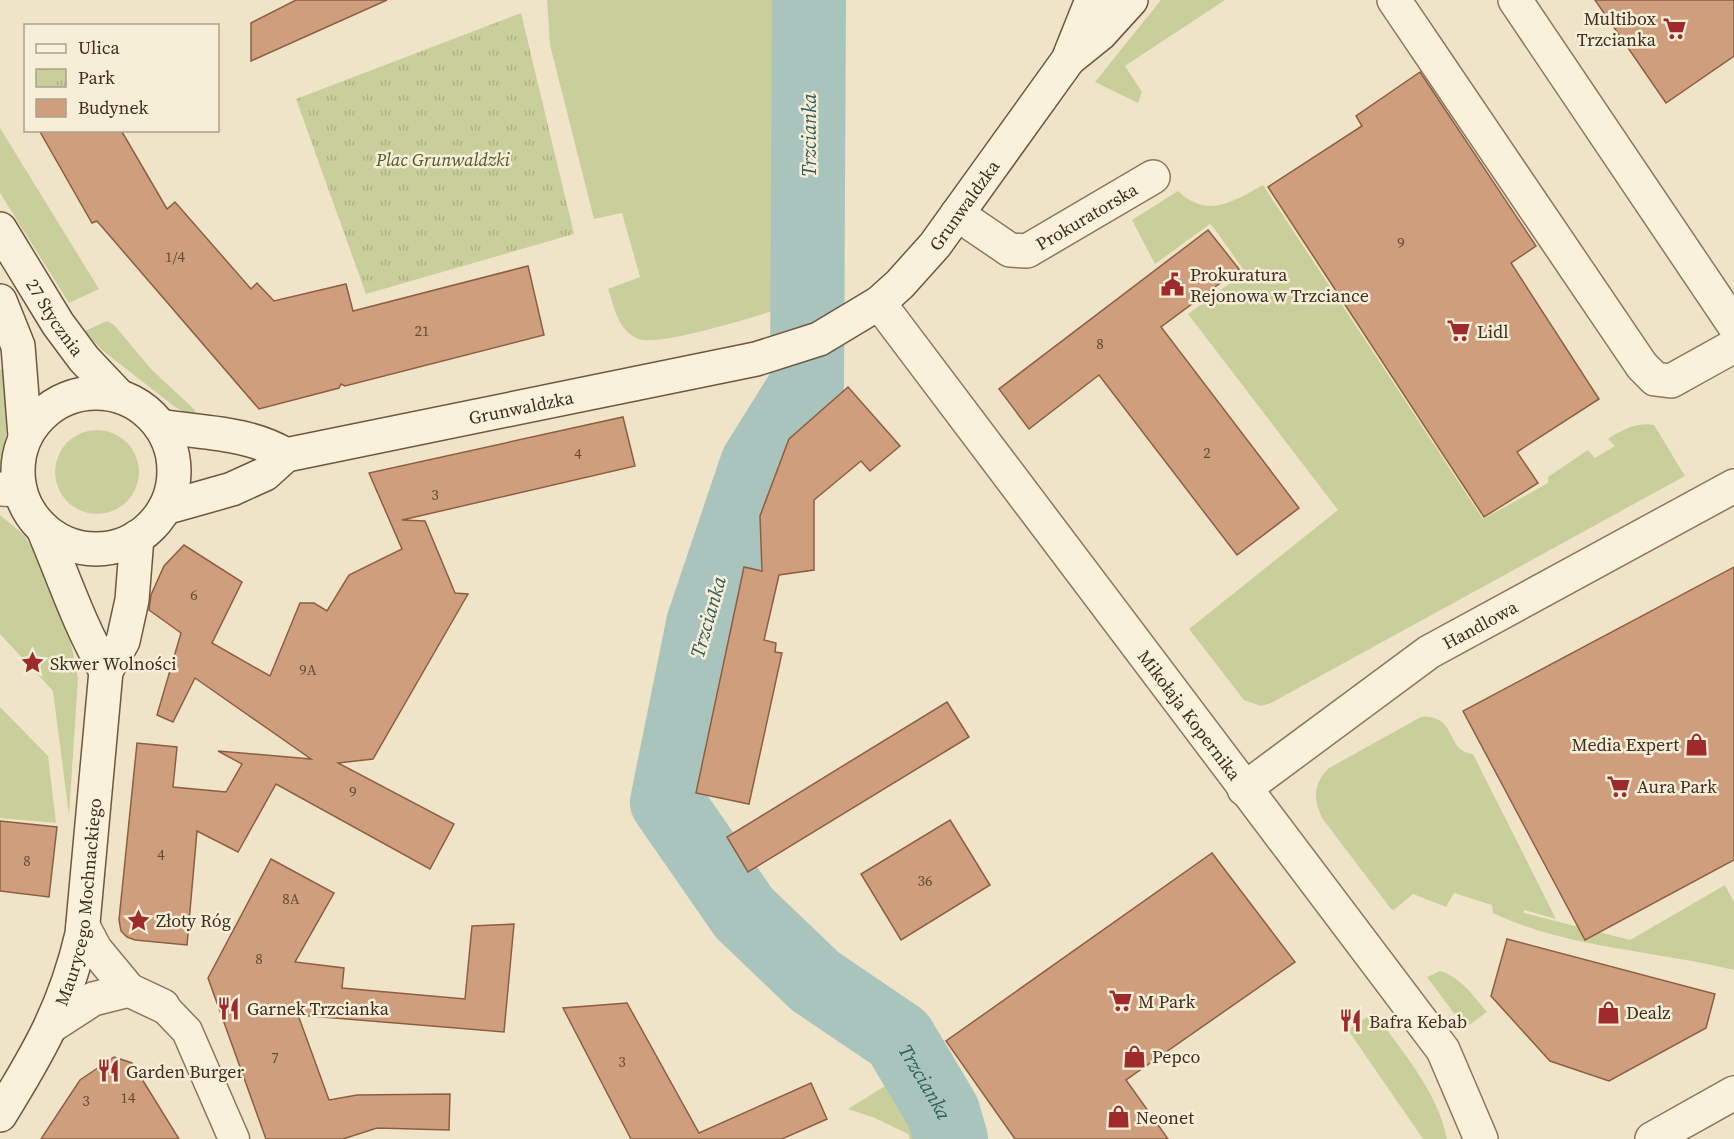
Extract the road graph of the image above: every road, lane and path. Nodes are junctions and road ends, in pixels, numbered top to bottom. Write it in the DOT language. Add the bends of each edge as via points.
graph roads {
  1 [pos="1092,0"];
  2 [pos="1131,0"];
  3 [pos="1394,0"];
  4 [pos="1515,0"];
  5 [pos="1068,60"];
  6 [pos="1154,177"];
  7 [pos="957,214"];
  8 [pos="0,229"];
  9 [pos="0,301"];
  10 [pos="879,303"];
  11 [pos="1734,325"];
  12 [pos="1734,346"];
  13 [pos="119,396"];
  14 [pos="160,426"];
  15 [pos="25,436"];
  16 [pos="286,455"];
  17 [pos="1734,486"];
  18 [pos="10,489"];
  19 [pos="165,508"];
  20 [pos="44,531"];
  21 [pos="137,537"];
  22 [pos="106,671"];
  23 [pos="1244,789"];
  24 [pos="83,926"];
  25 [pos="129,990"];
  26 [pos="163,1006"];
  27 [pos="53,1025"];
  28 [pos="1734,1093"];
  29 [pos="0,1115"];
  30 [pos="234,1139"];
  31 [pos="1481,1139"];
  32 [pos="1652,1139"];
  1 -- 5 [label="street, Grunwaldzka"];
  2 -- 5 [label="street, Grunwaldzka" via="1100,34"];
  3 -- 12 [label="street" via="1642,366 1655,379 1671,381"];
  4 -- 11 [label="street"];
  5 -- 7 [label="street, Grunwaldzka"];
  6 -- 7 [label="street, Prokuratorska" via="1027,251 1010,250"];
  7 -- 10 [label="street, Grunwaldzka" via="935,245"];
  8 -- 13 [label="street, 27 Stycznia" via="58,324"];
  9 -- 15 [label="street" via="18,346"];
  10 -- 16 [label="street, Grunwaldzka" via="839,329 797,348 756,359"];
  10 -- 23 [label="street, Mikołaja Kopernika"];
  13 -- 14 [label="street" via="142,408"];
  13 -- 15 [label="street" via="75,395 38,417"];
  14 -- 16 [label="street" via="245,438"];
  14 -- 19 [label="street" via="174,466"];
  15 -- 18 [label="street"];
  16 -- 19 [label="street, Grunwaldzka" via="265,474 232,489"];
  17 -- 23 [label="street, Handlowa" via="1429,652"];
  18 -- 20 [label="street"];
  19 -- 21 [label="street" via="153,525"];
  20 -- 21 [label="street" via="65,544 89,550 114,548"];
  20 -- 22 [label="street" via="86,638"];
  21 -- 22 [label="street, Maurycego Mochnackiego" via="132,600 123,640"];
  22 -- 24 [label="street, Maurycego Mochnackiego"];
  23 -- 31 [label="street, Mikołaja Kopernika" via="1443,1050"];
  24 -- 25 [label="street" via="95,949"];
  24 -- 27 [label="street, Maurycego Mochnackiego" via="73,972"];
  25 -- 26 [label="street"];
  25 -- 27 [label="street" via="93,999"];
  26 -- 30 [label="street" via="187,1031"];
  27 -- 29 [label="street, Maurycego Mochnackiego"];
  28 -- 32 [label="street"];
}
